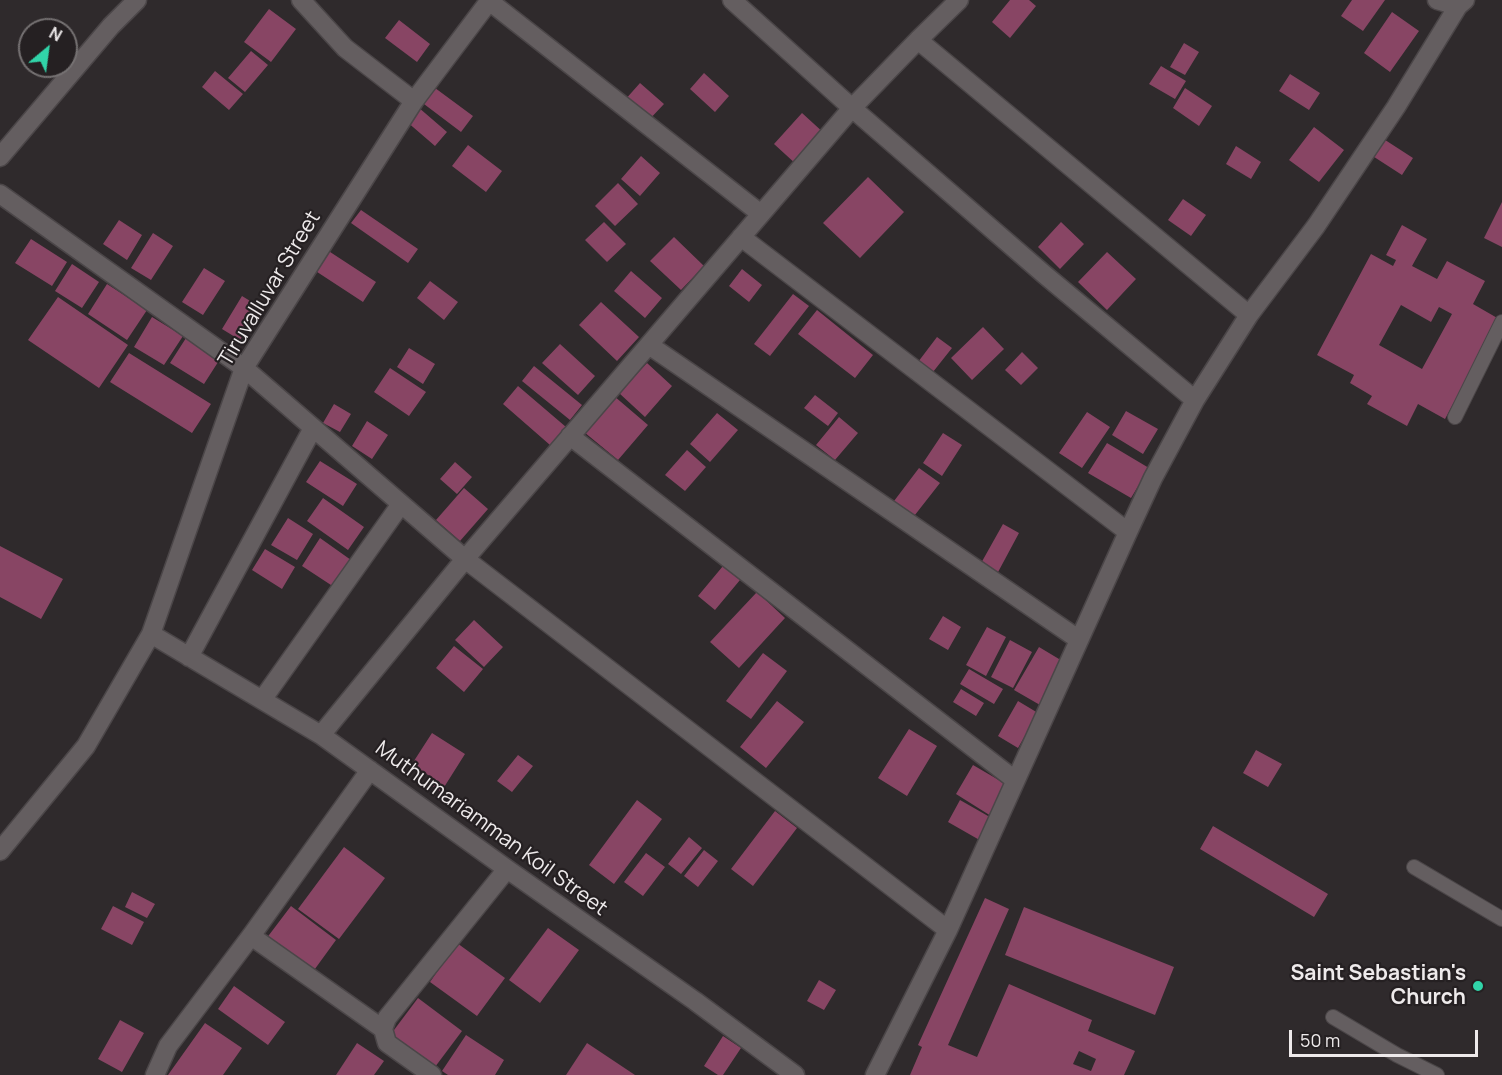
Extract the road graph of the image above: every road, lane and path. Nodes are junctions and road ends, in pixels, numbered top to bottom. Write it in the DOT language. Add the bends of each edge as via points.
graph roads {
  1 [pos="137,0"];
  2 [pos="301,0"];
  3 [pos="732,0"];
  4 [pos="960,0"];
  5 [pos="1437,0"];
  6 [pos="489,1"];
  7 [pos="1462,3"];
  8 [pos="918,40"];
  9 [pos="414,101"];
  10 [pos="852,108"];
  11 [pos="0,155"];
  12 [pos="0,194"];
  13 [pos="761,214"];
  14 [pos="741,237"];
  15 [pos="1249,315"];
  16 [pos="1502,322"];
  17 [pos="649,345"];
  18 [pos="244,368"];
  19 [pos="1195,400"];
  20 [pos="1455,417"];
  21 [pos="313,428"];
  22 [pos="570,436"];
  23 [pos="401,504"];
  24 [pos="1128,532"];
  25 [pos="465,559"];
  26 [pos="151,634"];
  27 [pos="1078,639"];
  28 [pos="189,657"];
  29 [pos="262,700"];
  30 [pos="321,735"];
  31 [pos="370,770"];
  32 [pos="1015,780"];
  33 [pos="0,851"];
  34 [pos="1414,867"];
  35 [pos="507,869"];
  36 [pos="1502,919"];
  37 [pos="948,930"];
  38 [pos="251,936"];
  39 [pos="1333,1017"];
  40 [pos="383,1029"];
  41 [pos="155,1075"];
  42 [pos="432,1075"];
  43 [pos="795,1075"];
  44 [pos="874,1075"];
  45 [pos="1437,1075"];
  1 -- 11 [label="street"];
  2 -- 9 [label="street" via="345,48"];
  3 -- 10 [label="street"];
  4 -- 8 [label="street"];
  5 -- 7 [label="street"];
  6 -- 9 [label="street, Tiruvalluvar Street"];
  6 -- 13 [label="street"];
  7 -- 15 [label="street" via="1316,226"];
  8 -- 10 [label="street"];
  8 -- 15 [label="street"];
  9 -- 18 [label="street, Tiruvalluvar Street"];
  10 -- 13 [label="street"];
  10 -- 19 [label="street"];
  12 -- 18 [label="street"];
  13 -- 14 [label="street"];
  14 -- 17 [label="street"];
  14 -- 24 [label="street"];
  15 -- 19 [label="street"];
  16 -- 20 [label="lane"];
  17 -- 22 [label="street"];
  17 -- 27 [label="street"];
  18 -- 21 [label="street"];
  18 -- 26 [label="street, Tiruvalluvar Street"];
  19 -- 24 [label="street"];
  21 -- 23 [label="street"];
  21 -- 28 [label="street"];
  22 -- 25 [label="street"];
  22 -- 32 [label="street"];
  23 -- 25 [label="street"];
  23 -- 29 [label="street"];
  24 -- 27 [label="street"];
  25 -- 30 [label="street"];
  25 -- 37 [label="street"];
  26 -- 28 [label="street, Muthumariamman Koil Street"];
  26 -- 33 [label="street, Tiruvalluvar Street" via="86,746"];
  27 -- 32 [label="street"];
  28 -- 29 [label="street, Muthumariamman Koil Street"];
  29 -- 30 [label="street, Muthumariamman Koil Street"];
  30 -- 31 [label="street, Muthumariamman Koil Street"];
  31 -- 35 [label="street, Muthumariamman Koil Street"];
  31 -- 38 [label="street"];
  32 -- 37 [label="street"];
  34 -- 36 [label="lane"];
  35 -- 40 [label="street" via="387,1018"];
  35 -- 43 [label="street, Muthumariamman Koil Street"];
  37 -- 44 [label="street"];
  38 -- 40 [label="street"];
  38 -- 41 [label="street" via="168,1046"];
  39 -- 45 [label="lane"];
  40 -- 42 [label="street" via="387,1043"];
}
